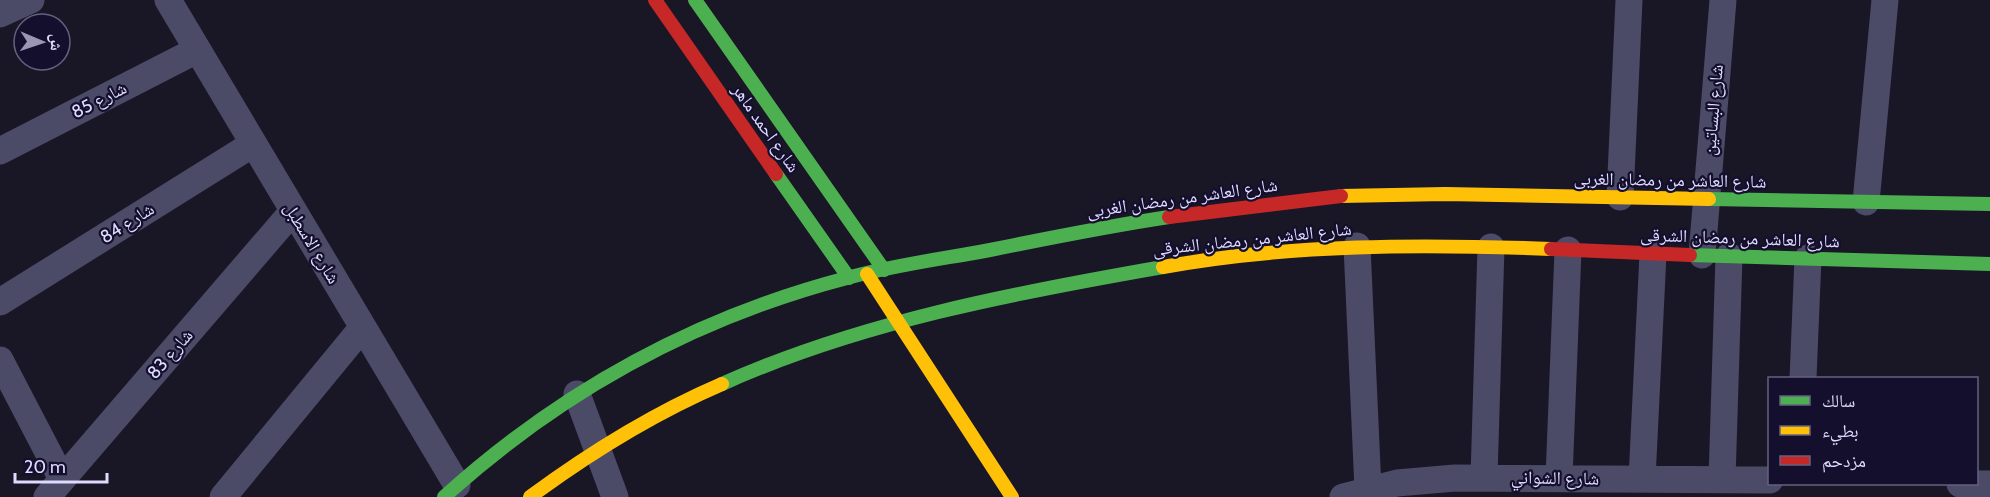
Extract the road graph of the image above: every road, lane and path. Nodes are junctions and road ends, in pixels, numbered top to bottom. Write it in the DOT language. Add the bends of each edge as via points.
graph roads {
  1 [pos="32,0"];
  2 [pos="168,0"];
  3 [pos="655,0"];
  4 [pos="695,0"];
  5 [pos="1629,0"];
  6 [pos="1723,0"];
  7 [pos="1885,0"];
  8 [pos="0,14"];
  9 [pos="197,50"];
  10 [pos="253,144"];
  11 [pos="0,151"];
  12 [pos="1620,197"];
  13 [pos="1706,199"];
  14 [pos="1866,202"];
  15 [pos="1990,204"];
  16 [pos="294,211"];
  17 [pos="1357,246"];
  18 [pos="1491,247"];
  19 [pos="1568,250"];
  20 [pos="1653,254"];
  21 [pos="1702,255"];
  22 [pos="1729,256"];
  23 [pos="1808,258"];
  24 [pos="1990,264"];
  25 [pos="884,270"];
  26 [pos="867,274"];
  27 [pos="849,278"];
  28 [pos="0,303"];
  29 [pos="898,322"];
  30 [pos="362,327"];
  31 [pos="0,360"];
  32 [pos="1803,377"];
  33 [pos="577,394"];
  34 [pos="597,449"];
  35 [pos="1484,477"];
  36 [pos="1559,478"];
  37 [pos="1642,479"];
  38 [pos="1722,479"];
  39 [pos="1768,480"];
  40 [pos="54,488"];
  41 [pos="451,491"];
  42 [pos="1355,493"];
  43 [pos="223,497"];
  44 [pos="530,497"];
  45 [pos="615,497"];
  46 [pos="1012,497"];
  1 -- 8 [label="street"];
  2 -- 9 [label="street, شارع الاسطبل"];
  3 -- 27 [label="street, شارع احمد ماهر"];
  4 -- 25 [label="street, شارع احمد ماهر"];
  5 -- 12 [label="street"];
  6 -- 13 [label="street, شارع البساتين"];
  7 -- 14 [label="street"];
  9 -- 10 [label="street, شارع الاسطبل"];
  9 -- 11 [label="street, شارع 85"];
  10 -- 16 [label="street, شارع الاسطبل"];
  10 -- 28 [label="street, شارع 84"];
  12 -- 13 [label="street, شارع العاشر من رمضان الغربى"];
  12 -- 25 [label="street, شارع العاشر من رمضان الغربى" via="1413,193 1272,202 1132,221"];
  13 -- 14 [label="street, شارع العاشر من رمضان الغربى"];
  13 -- 21 [label="street, شارع البساتين"];
  14 -- 15 [label="street, شارع العاشر من رمضان الغربى"];
  16 -- 30 [label="street, شارع الاسطبل"];
  16 -- 40 [label="street, شارع 83"];
  17 -- 18 [label="street, شارع العاشر من رمضان الشرقى"];
  17 -- 29 [label="street, شارع العاشر من رمضان الشرقى" via="1250,254 1144,268"];
  17 -- 42 [label="street"];
  18 -- 19 [label="street, شارع العاشر من رمضان الشرقى"];
  18 -- 35 [label="street"];
  19 -- 20 [label="street, شارع العاشر من رمضان الشرقى"];
  19 -- 36 [label="street"];
  20 -- 21 [label="street, شارع العاشر من رمضان الشرقى"];
  20 -- 37 [label="street"];
  21 -- 22 [label="street, شارع العاشر من رمضان الشرقى"];
  22 -- 23 [label="street, شارع العاشر من رمضان الشرقى"];
  22 -- 38 [label="street"];
  23 -- 24 [label="street, شارع العاشر من رمضان الشرقى"];
  23 -- 32 [label="street"];
  25 -- 26 [label="street, شارع العاشر من رمضان الغربى"];
  26 -- 27 [label="street, شارع العاشر من رمضان الغربى"];
  26 -- 29 [label="street"];
  27 -- 33 [label="street, شارع العاشر من رمضان الغربى" via="778,298 708,325"];
  29 -- 34 [label="street, شارع العاشر من رمضان الشرقى" via="743,372 669,407"];
  29 -- 46 [label="street"];
  30 -- 41 [label="street, شارع الاسطبل"];
  30 -- 43 [label="street"];
  31 -- 40 [label="street"];
  33 -- 34 [label="street"];
  33 -- 41 [label="street, شارع العاشر من رمضان الغربى" via="515,437"];
  34 -- 44 [label="street, شارع العاشر من رمضان الشرقى"];
  34 -- 45 [label="street"];
  35 -- 36 [label="street, شارع الشواني"];
  35 -- 42 [label="street, شارع الشواني" via="1426,479"];
  36 -- 37 [label="street, شارع الشواني"];
  37 -- 38 [label="street, شارع الشواني"];
  38 -- 39 [label="street, شارع الشواني"];
}
